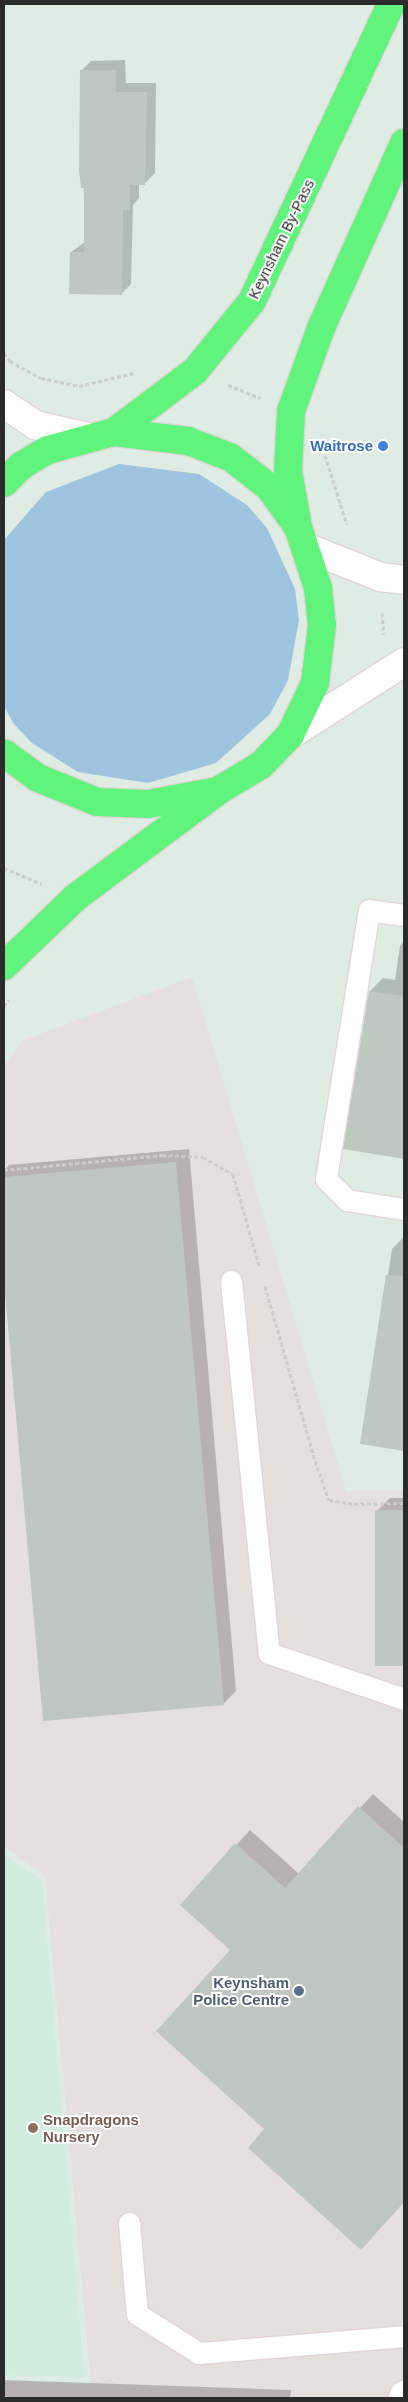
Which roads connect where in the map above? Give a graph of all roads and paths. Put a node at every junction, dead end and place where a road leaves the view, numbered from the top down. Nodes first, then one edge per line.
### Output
1 (391, 4) edge
2 (404, 143) edge
3 (4, 353) edge
4 (143, 371) dead end
5 (195, 371) junction
6 (4, 404) edge
7 (291, 411) junction
8 (103, 435) junction
9 (324, 451) dead end
10 (4, 482) edge
11 (347, 528) dead end
12 (303, 538) junction
13 (392, 579) edge
14 (395, 668) edge
15 (290, 735) junction
16 (4, 753) edge
17 (221, 789) junction
18 (404, 915) edge
19 (4, 966) edge
20 (15, 993) dead end
21 (4, 1006) edge
22 (404, 1209) edge
23 (231, 1281) dead end
24 (404, 1698) edge
25 (129, 2223) dead end
26 (404, 2336) edge

1 - 5 highway, Keynsham By-Pass
2 - 7 highway
3 - 4 path
5 - 7 path
5 - 8 highway, Keynsham By-Pass
6 - 8 street
7 - 12 highway
8 - 10 highway
8 - 12 highway
9 - 11 path
12 - 13 street
12 - 15 highway
13 - 14 path
14 - 15 street
15 - 17 highway
16 - 17 highway
17 - 19 highway
18 - 22 lane
20 - 21 path
23 - 24 lane
25 - 26 lane

